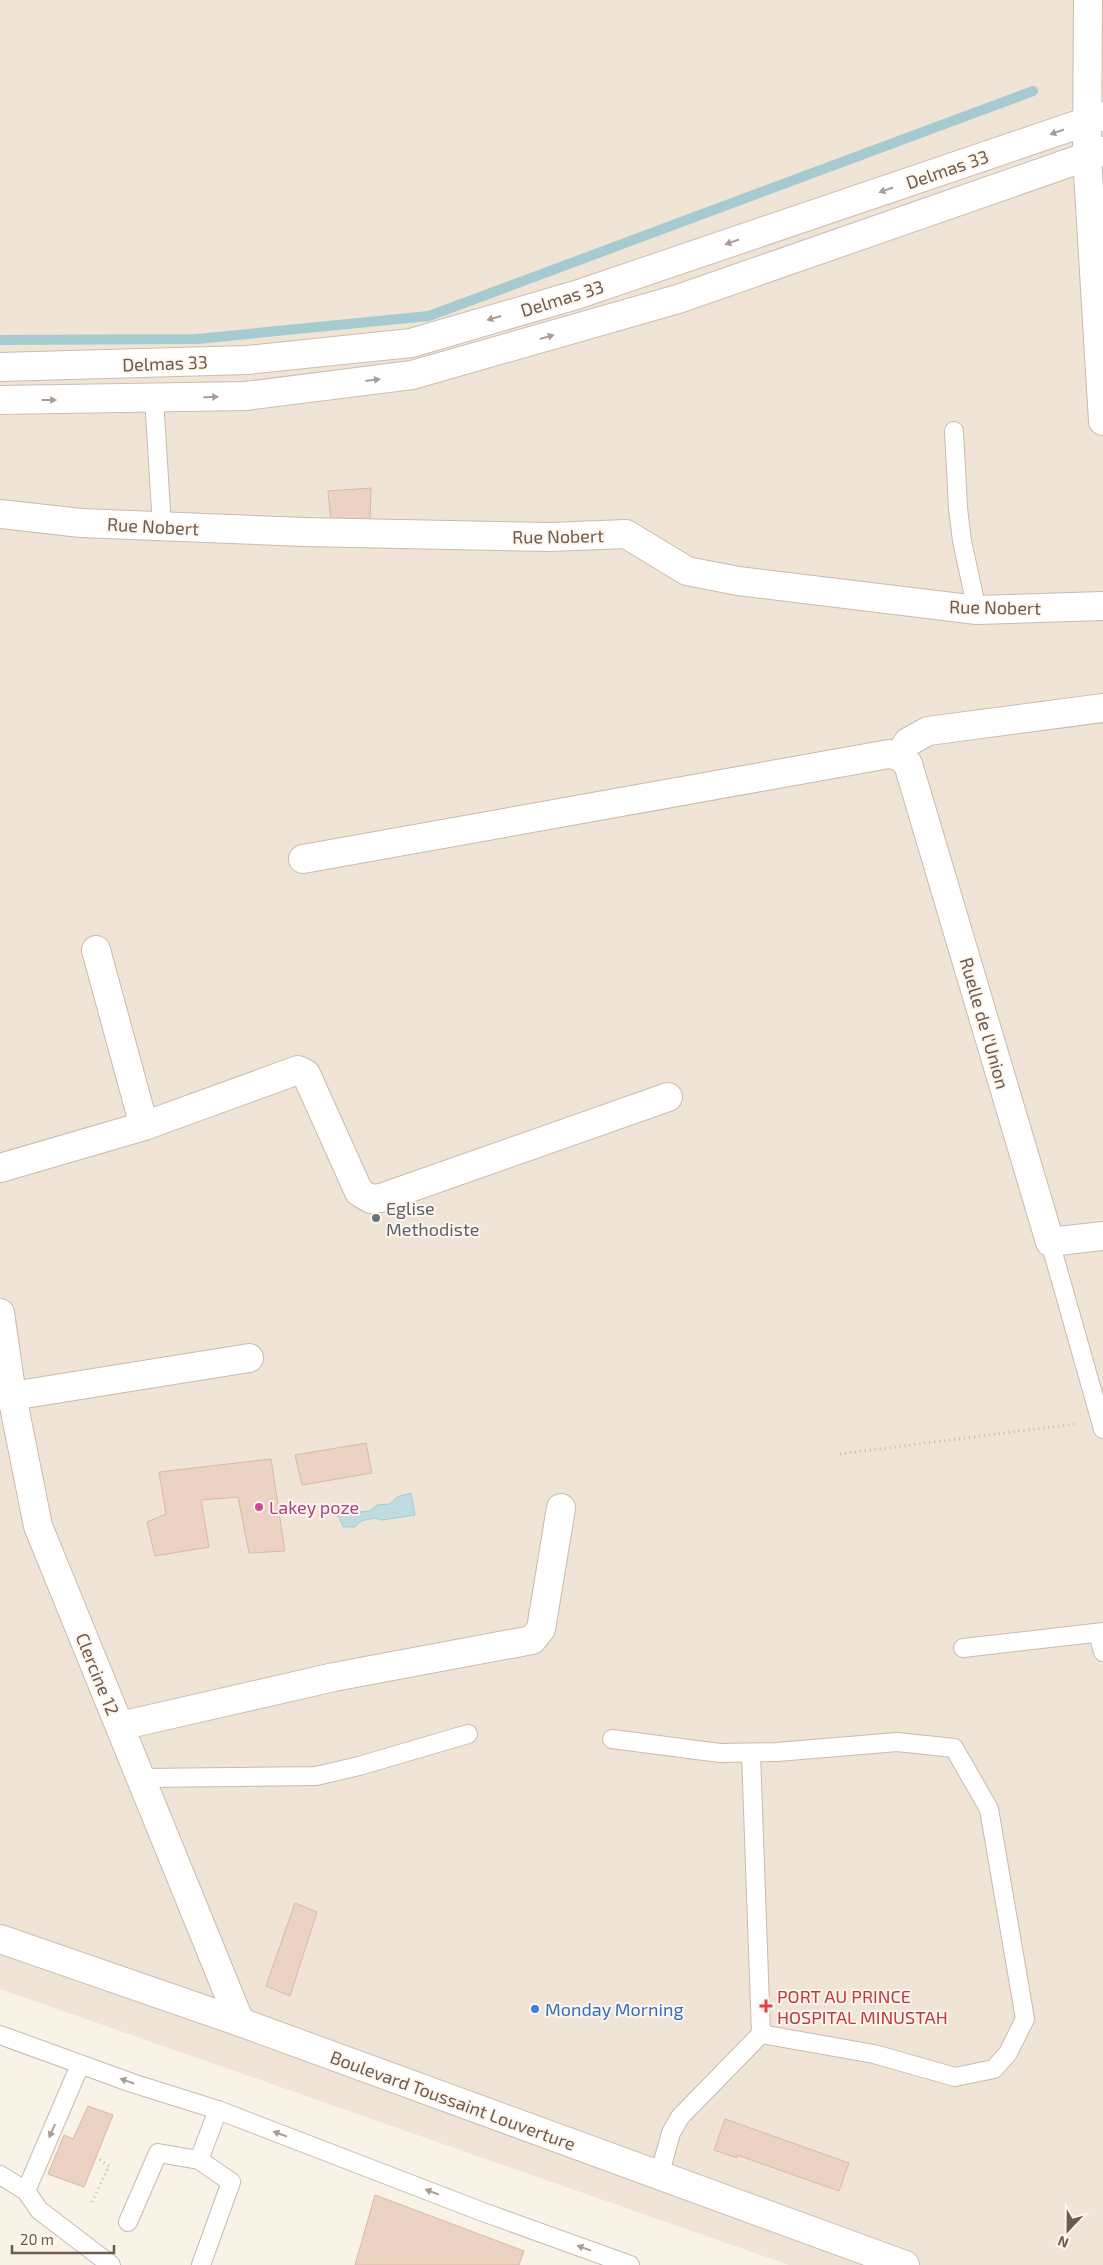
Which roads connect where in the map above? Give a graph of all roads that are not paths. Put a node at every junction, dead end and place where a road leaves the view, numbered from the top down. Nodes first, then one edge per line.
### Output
1 (1088, 0) edge
2 (1095, 119) edge
3 (1095, 153) edge
4 (0, 367) edge
5 (154, 398) junction
6 (0, 400) edge
7 (1103, 418) edge
8 (954, 431) dead end
9 (0, 514) edge
10 (162, 527) junction
11 (1103, 606) edge
12 (977, 610) junction
13 (1103, 708) edge
14 (899, 756) junction
15 (303, 859) dead end
16 (96, 950) dead end
17 (668, 1097) dead end
18 (144, 1126) junction
19 (0, 1168) edge
20 (1103, 1236) edge
21 (1050, 1242) junction
22 (0, 1313) edge
23 (249, 1358) dead end
24 (12, 1396) junction
25 (1102, 1425) edge
26 (562, 1508) dead end
27 (1100, 1632) edge
28 (963, 1648) dead end
29 (1103, 1652) edge
30 (120, 1726) junction
31 (468, 1734) dead end
32 (612, 1738) dead end
33 (751, 1753) junction
34 (141, 1778) junction
35 (0, 1939) edge
36 (240, 2022) junction
37 (761, 2034) junction
38 (0, 2035) edge
39 (80, 2064) junction
40 (218, 2110) junction
41 (199, 2160) junction
42 (0, 2175) edge
43 (659, 2176) junction
44 (26, 2191) junction
45 (128, 2222) dead end
46 (106, 2263) edge
47 (201, 2265) edge
48 (630, 2265) edge
49 (905, 2265) edge

1 - 2 street
2 - 3 street
2 -> 4 street, Delmas 33
5 -> 3 street, Delmas 33
3 - 7 street
6 -> 5 street, Delmas 33
5 - 10 lane
8 - 12 lane
9 - 10 street, Rue Nobert
10 - 12 street, Rue Nobert
11 - 12 street, Rue Nobert
13 - 14 street
14 - 15 street
14 - 21 street, Ruelle de l'Union
16 - 18 street
17 - 18 street
18 - 19 street
20 - 21 street
21 - 25 lane
22 - 24 street, Clercine 12
23 - 24 street
24 - 30 street, Clercine 12
26 - 30 street
27 - 28 lane
27 - 29 lane
30 - 34 street, Clercine 12
31 - 34 lane
32 - 33 lane
33 - 37 lane
33 - 37 lane
34 - 36 street, Clercine 12
35 - 36 street, Boulevard Toussaint Louverture
36 - 43 street, Boulevard Toussaint Louverture
37 - 43 lane
38 - 39 lane
40 -> 39 lane
39 -> 44 lane
40 - 41 lane
48 -> 40 lane
41 - 45 lane
41 - 47 lane
42 - 44 lane
43 - 49 street, Boulevard Toussaint Louverture
44 - 46 lane

